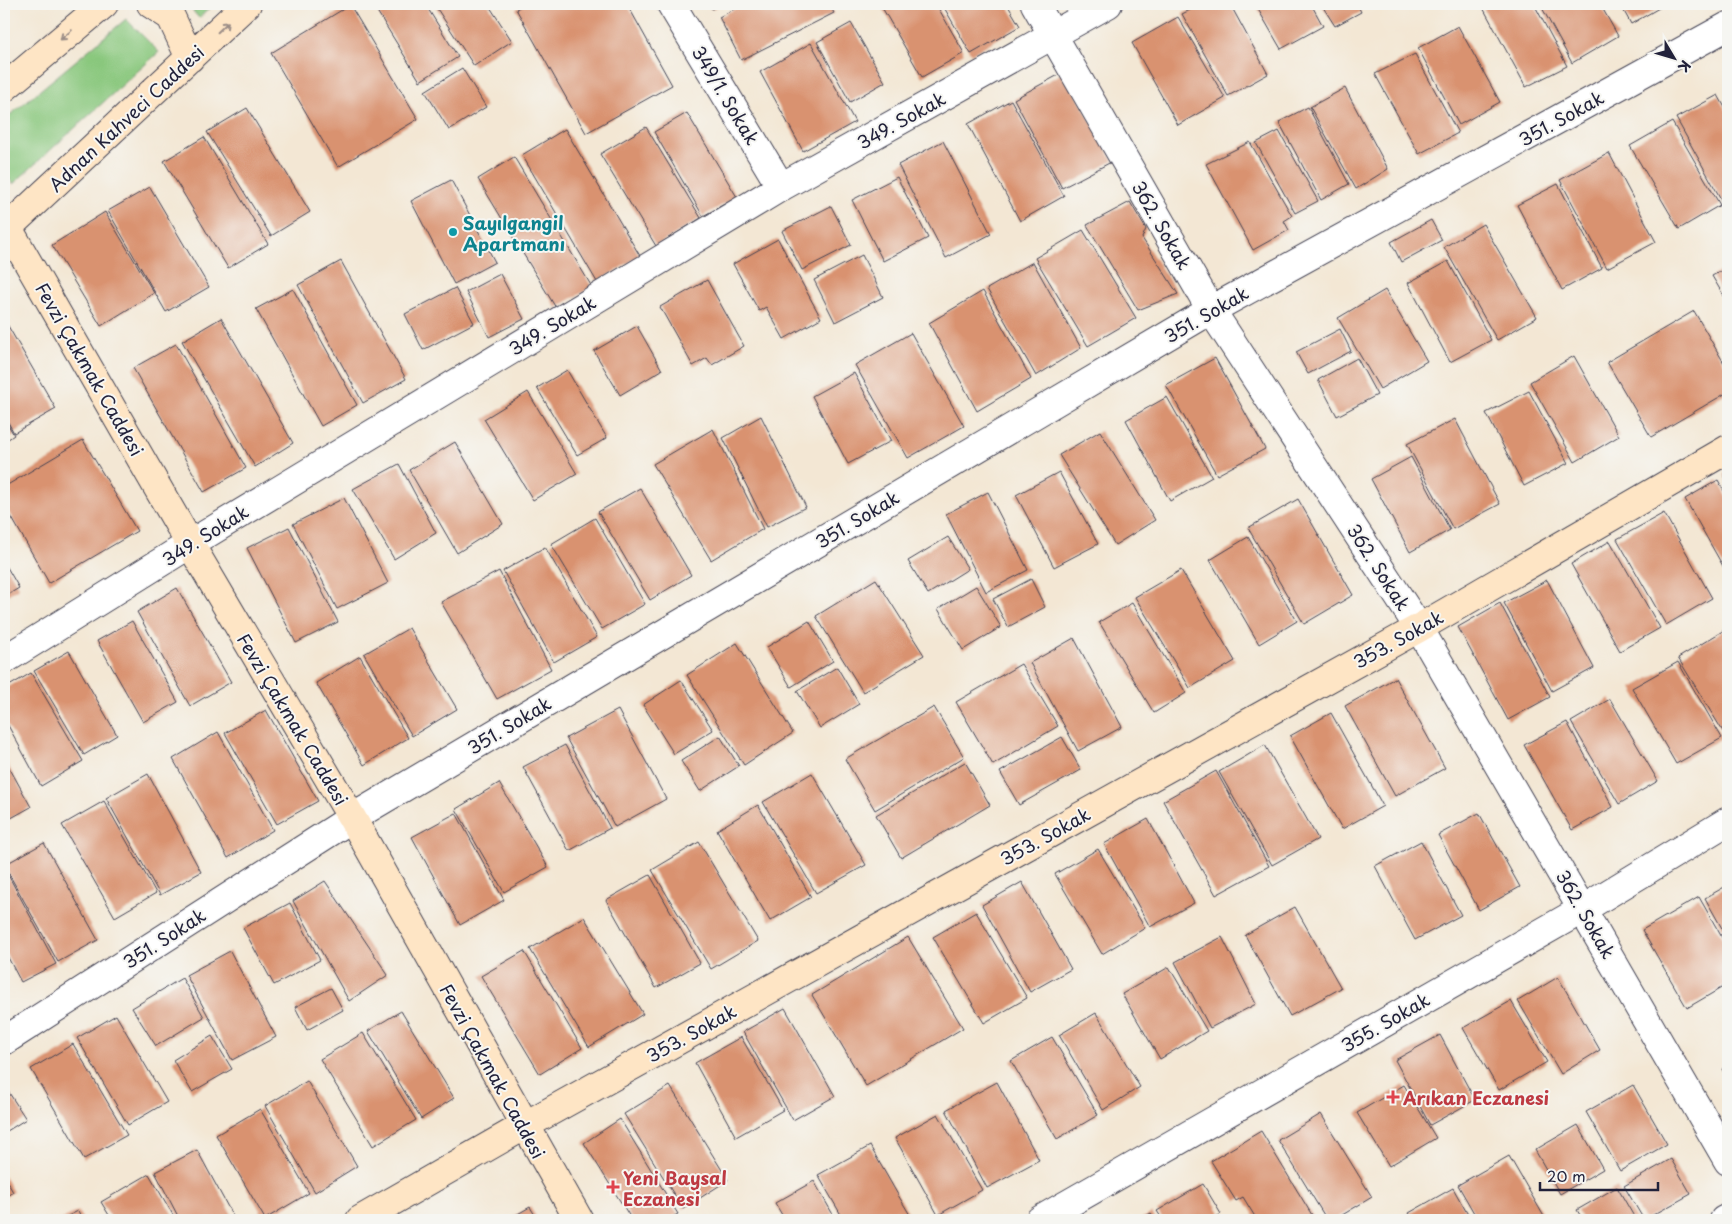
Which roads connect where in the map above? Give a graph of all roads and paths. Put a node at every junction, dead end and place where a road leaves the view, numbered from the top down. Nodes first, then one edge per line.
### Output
1 (104, 4) edge
2 (151, 4) edge
3 (247, 4) edge
4 (671, 4) edge
5 (1034, 4) edge
6 (1108, 4) edge
7 (1728, 26) edge
8 (1051, 36) junction
9 (190, 58) junction
10 (4, 88) edge
11 (781, 186) junction
12 (5, 226) edge
13 (1211, 310) junction
14 (1728, 449) edge
15 (190, 544) junction
16 (1419, 628) junction
17 (4, 660) edge
18 (352, 818) junction
19 (1728, 821) edge
20 (1583, 909) junction
21 (4, 1041) edge
22 (524, 1126) junction
23 (1728, 1161) edge
24 (1728, 1218) edge
25 (360, 1220) edge
26 (579, 1220) edge
27 (1040, 1220) edge
28 (1724, 1220) edge

1 -> 10 main road
2 - 9 main road
9 -> 3 main road, Adnan Kahveci Caddesi
4 - 11 street, 349/1. Sokak
5 - 8 street, 362. Sokak
6 - 8 street, 349. Sokak
7 - 13 street, 351. Sokak
8 - 11 street, 349. Sokak
8 - 13 street, 362. Sokak
9 - 12 main road, Adnan Kahveci Caddesi
11 - 15 street, 349. Sokak
12 - 15 main road, Fevzi Çakmak Caddesi
13 - 16 street, 362. Sokak
13 - 18 street, 351. Sokak
14 - 16 main road, 353. Sokak
15 - 17 street, 349. Sokak
15 - 18 main road, Fevzi Çakmak Caddesi
16 - 20 street, 362. Sokak
16 - 22 main road, 353. Sokak
18 - 21 street, 351. Sokak
18 - 22 main road, Fevzi Çakmak Caddesi
19 - 20 street, 355. Sokak
20 - 23 street, 362. Sokak
20 - 27 street, 355. Sokak
22 - 25 main road, 353. Sokak
22 - 26 main road, Fevzi Çakmak Caddesi
24 - 28 street

